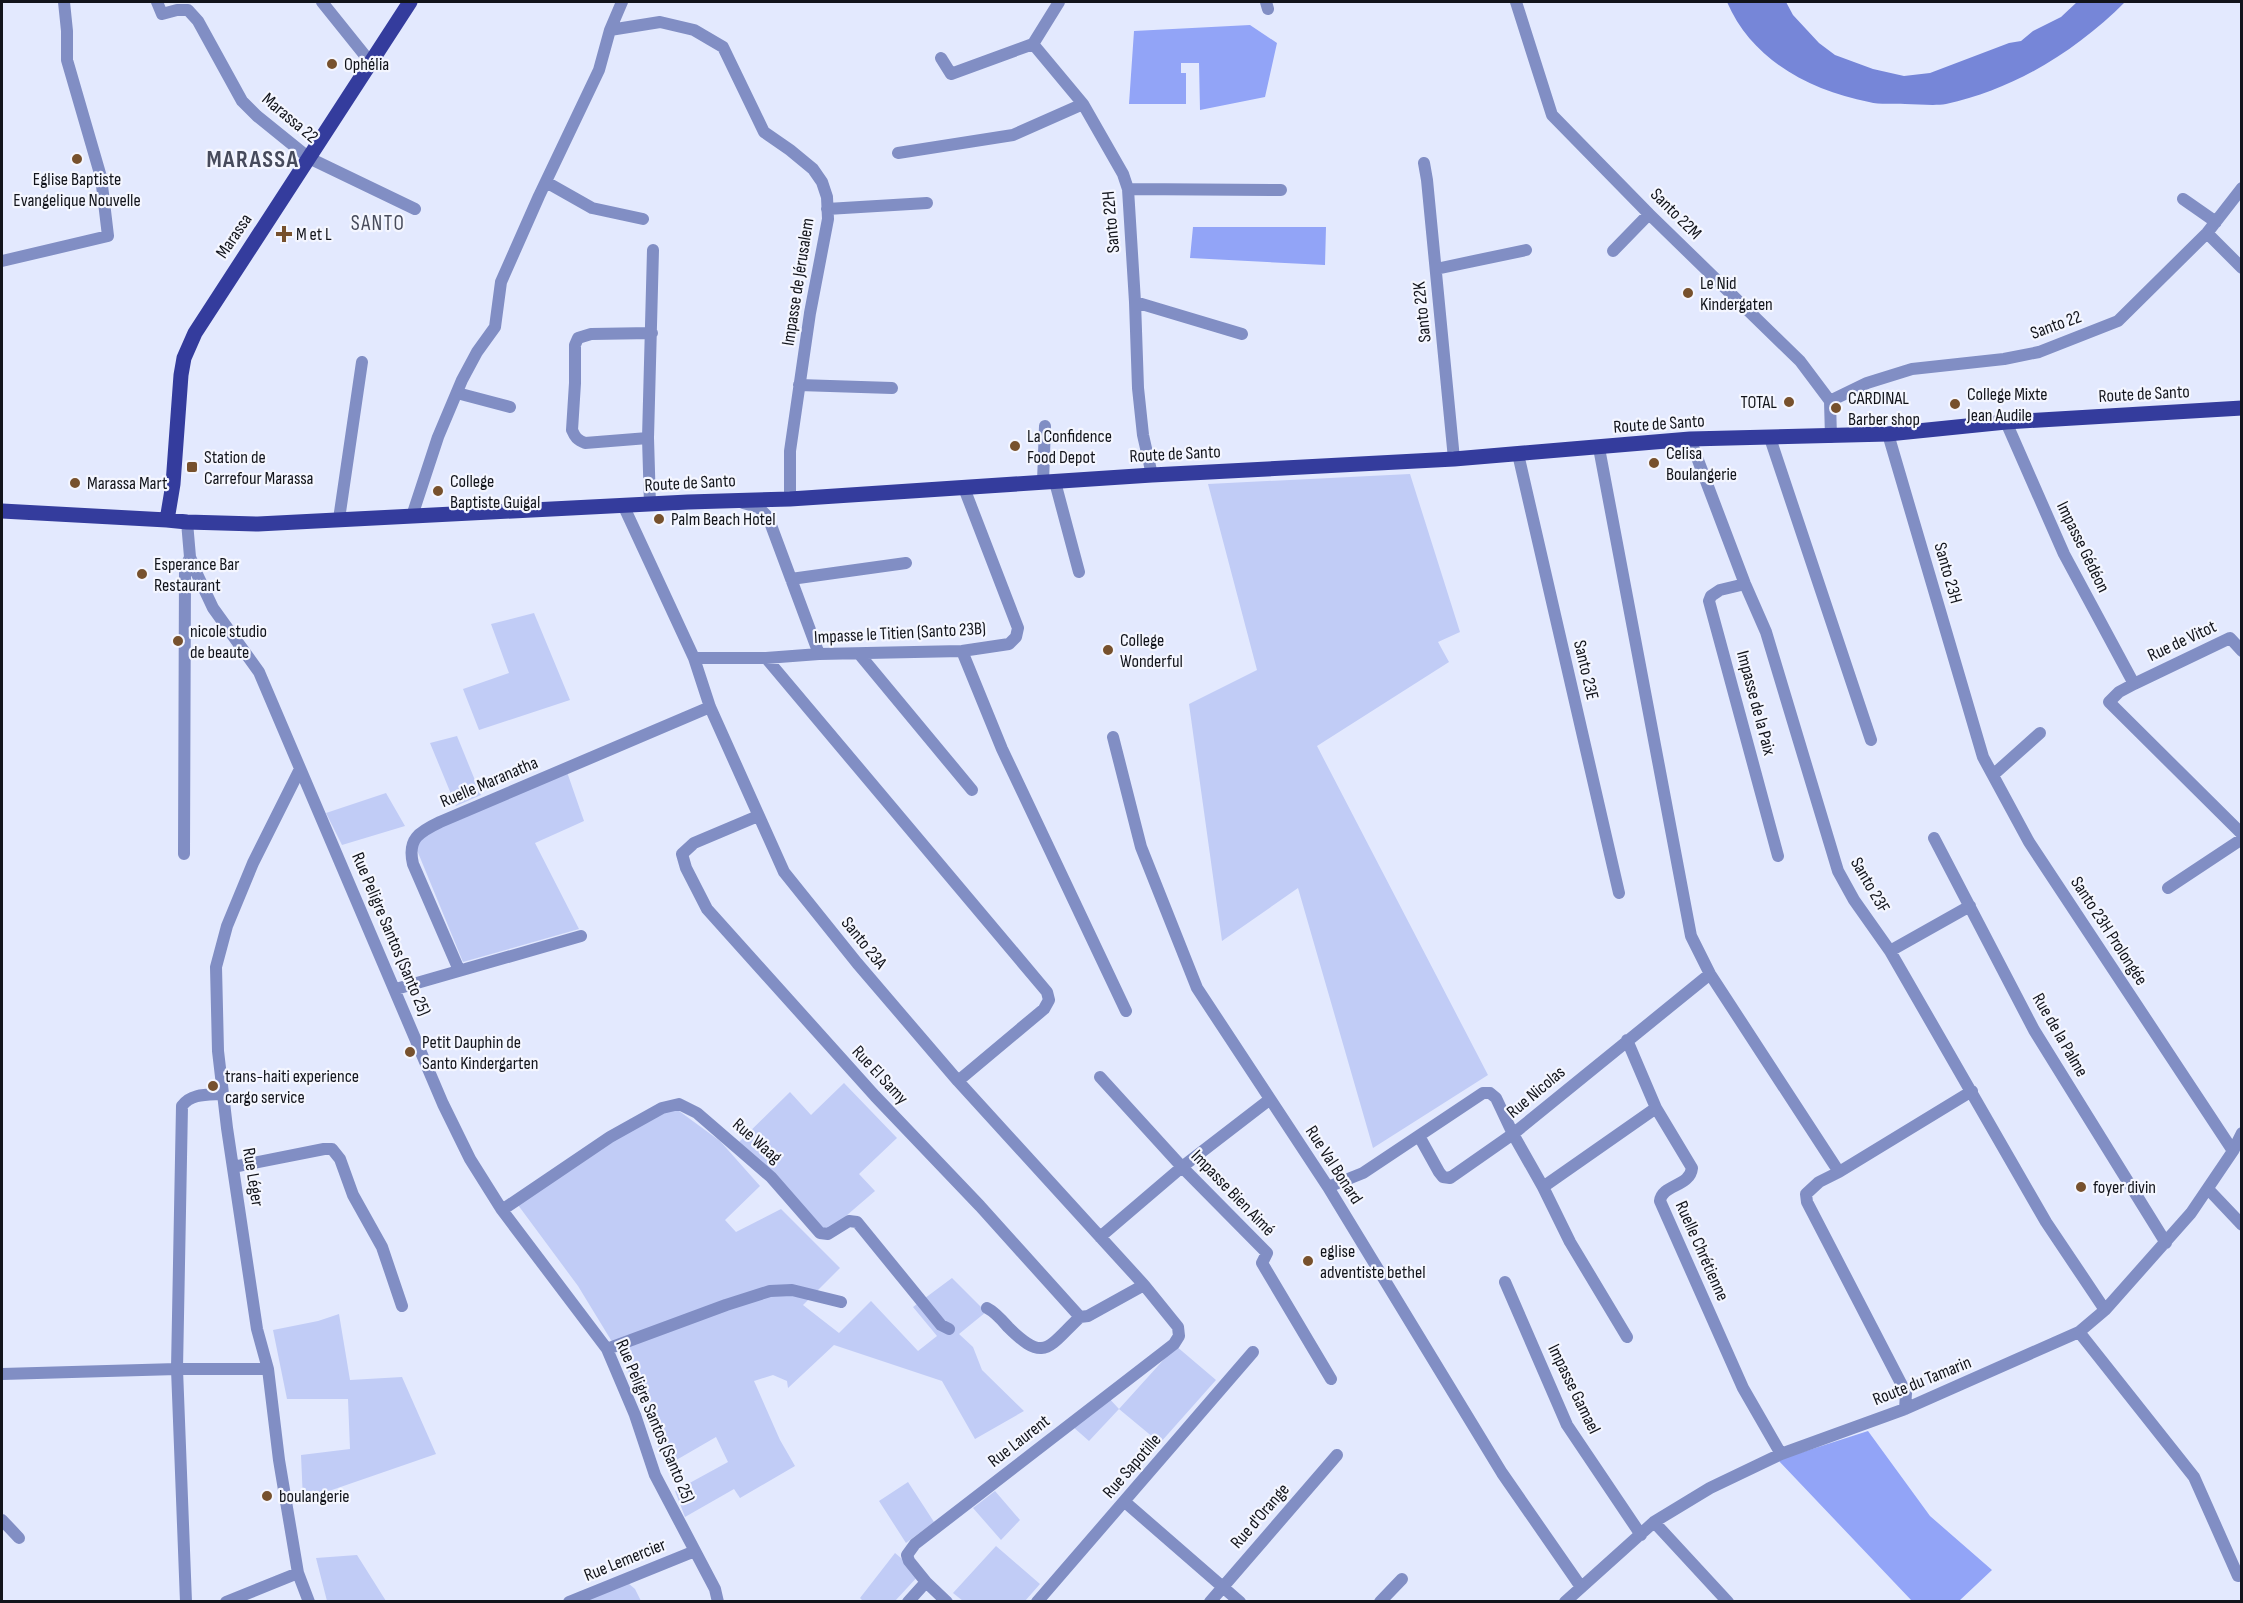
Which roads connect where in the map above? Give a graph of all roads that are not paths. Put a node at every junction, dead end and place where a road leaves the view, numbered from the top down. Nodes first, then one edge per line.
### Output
1 (64, 2) edge
2 (157, 2) edge
3 (322, 2) edge
4 (410, 2) edge
5 (622, 2) edge
6 (1059, 2) edge
7 (1516, 2) edge
8 (610, 30) junction
9 (1033, 44) junction
10 (941, 58) dead end
11 (371, 63) junction
12 (1083, 104) junction
13 (898, 153) dead end
14 (309, 158) junction
15 (1424, 163) dead end
16 (546, 182) junction
17 (2241, 188) edge
18 (1128, 189) junction
19 (1281, 190) dead end
20 (2182, 200) dead end
21 (927, 203) dead end
22 (415, 209) dead end
23 (827, 209) junction
24 (1649, 214) junction
25 (643, 219) dead end
26 (2216, 222) junction
27 (2207, 233) junction
28 (653, 250) dead end
29 (1526, 250) dead end
30 (1613, 250) dead end
31 (2, 261) edge
32 (2241, 268) edge
33 (1436, 269) junction
34 (1135, 302) junction
35 (652, 333) junction
36 (1242, 334) dead end
37 (362, 362) dead end
38 (800, 386) junction
39 (892, 388) dead end
40 (457, 393) junction
41 (1830, 400) junction
42 (510, 407) dead end
43 (2241, 408) edge
44 (2006, 422) junction
45 (1045, 426) dead end
46 (1888, 434) junction
47 (1831, 436) junction
48 (648, 438) junction
49 (1770, 438) junction
50 (1690, 439) junction
51 (1599, 448) junction
52 (1518, 454) junction
53 (1454, 459) junction
54 (1152, 475) junction
55 (1049, 482) junction
56 (964, 488) junction
57 (790, 499) junction
58 (731, 500) junction
59 (650, 505) junction
60 (624, 507) junction
61 (2, 511) edge
62 (412, 516) junction
63 (339, 519) junction
64 (167, 520) junction
65 (187, 522) junction
66 (190, 557) junction
67 (906, 563) dead end
68 (1079, 572) dead end
69 (791, 579) junction
70 (1745, 584) junction
71 (962, 651) junction
72 (2241, 651) edge
73 (819, 654) junction
74 (860, 655) junction
75 (694, 658) junction
76 (766, 658) junction
77 (2134, 684) junction
78 (710, 707) junction
79 (1972, 723) joint
80 (2040, 733) dead end
81 (1113, 737) dead end
82 (1872, 740) dead end
83 (300, 769) junction
84 (1993, 775) junction
85 (972, 790) dead end
86 (758, 816) junction
87 (2241, 834) edge
88 (1934, 838) dead end
89 (2241, 839) edge
90 (184, 854) dead end
91 (1778, 856) dead end
92 (2168, 888) dead end
93 (1619, 893) dead end
94 (1970, 906) junction
95 (581, 936) dead end
96 (1890, 951) junction
97 (459, 970) junction
98 (1710, 974) junction
99 (396, 989) junction
100 (1126, 1011) dead end
101 (1627, 1040) junction
102 (1100, 1077) dead end
103 (958, 1081) junction
104 (1972, 1091) junction
105 (223, 1094) junction
106 (1269, 1100) junction
107 (1656, 1108) junction
108 (2241, 1133) edge
109 (1513, 1134) junction
110 (1419, 1136) junction
111 (2232, 1151) junction
112 (233, 1167) junction
113 (1182, 1167) junction
114 (1839, 1172) junction
115 (1328, 1187) junction
116 (1544, 1187) junction
117 (2208, 1189) junction
118 (502, 1210) junction
119 (2241, 1225) edge
120 (1100, 1238) junction
121 (2166, 1243) junction
122 (1505, 1282) dead end
123 (1144, 1285) junction
124 (841, 1302) dead end
125 (402, 1306) dead end
126 (987, 1308) dead end
127 (2105, 1310) junction
128 (1080, 1317) junction
129 (949, 1329) dead end
130 (2079, 1332) junction
131 (1179, 1336) joint
132 (1627, 1337) dead end
133 (607, 1349) junction
134 (1253, 1352) dead end
135 (177, 1369) junction
136 (268, 1370) junction
137 (2, 1374) edge
138 (1331, 1379) dead end
139 (1905, 1409) junction
140 (1781, 1454) junction
141 (1337, 1455) dead end
142 (1125, 1502) junction
143 (2, 1520) edge
144 (1654, 1522) junction
145 (1641, 1535) junction
146 (19, 1538) dead end
147 (695, 1551) junction
148 (298, 1573) junction
149 (2238, 1576) dead end
150 (1402, 1579) dead end
151 (926, 1582) junction
152 (1222, 1587) junction
153 (1581, 1587) junction
154 (1727, 1601) edge
155 (186, 1602) edge
156 (226, 1602) edge
157 (309, 1602) edge
158 (569, 1602) edge
159 (718, 1602) edge
160 (908, 1602) edge
161 (947, 1602) edge
162 (1037, 1602) edge
163 (1210, 1602) edge
164 (1240, 1602) edge
165 (1380, 1602) edge
166 (1565, 1602) edge

1 - 31 street
2 - 14 street, Marassa 22
3 - 11 street
4 - 11 main road, Marassa
5 - 8 street
6 - 9 street
7 - 24 street, Santo 22M
8 - 16 street
8 - 23 street, Impasse de Jérusalem
9 - 10 street
9 - 12 street, Santo 22H
11 - 14 main road, Marassa
12 - 13 street
12 - 18 street, Santo 22H
14 - 22 street, Marassa 22
14 - 64 main road, Marassa
15 - 33 street, Santo 22K
16 - 25 street
16 - 40 street
17 - 26 street, Santo 22
18 - 19 street
18 - 34 street, Santo 22H
20 - 26 street
21 - 23 street
23 - 38 street, Impasse de Jérusalem
24 - 30 street
24 - 41 street, Santo 22M
26 - 27 street, Santo 22
27 - 32 street
27 - 41 street, Santo 22
28 - 35 street
29 - 33 street
33 - 53 street, Santo 22K
34 - 36 street
34 - 54 street, Santo 22H
35 - 48 street
35 - 48 street
37 - 63 street
38 - 39 street
38 - 57 street, Impasse de Jérusalem
40 - 42 street
40 - 62 street
41 - 47 street
43 - 44 main road, Route de Santo
44 - 46 main road, Route de Santo
44 - 77 street, Impasse Gédéon
45 - 55 street
46 - 47 main road, Route de Santo
46 - 79 street, Santo 23H
47 - 49 main road, Route de Santo
48 - 59 street
49 - 50 main road, Route de Santo
49 - 82 street
50 - 51 main road, Route de Santo
50 - 70 street, Santo 23F
51 - 52 main road, Route de Santo
51 - 98 street
52 - 53 main road, Route de Santo
52 - 93 street, Santo 23E
53 - 54 main road, Route de Santo
54 - 55 main road, Route de Santo
55 - 56 main road, Route de Santo
55 - 68 street
56 - 57 main road, Route de Santo
56 - 71 street, Impasse le Titien (Santo 23B)
57 - 58 main road, Route de Santo
58 - 59 main road, Route de Santo
58 - 69 street
59 - 60 main road, Route de Santo
60 - 62 main road, Route de Santo
60 - 75 street, Santo 23A
61 - 64 main road, Route de Santo
62 - 63 main road, Route de Santo
63 - 65 main road, Route de Santo
64 - 65 main road, Route de Santo
65 - 66 street, Rue Peligre Santos (Santo 25)
66 - 83 street, Rue Peligre Santos (Santo 25)
66 - 90 street
67 - 69 street
69 - 73 street
70 - 91 street, Impasse de la Paix
70 - 96 street, Santo 23F
71 - 74 street, Impasse le Titien (Santo 23B)
71 - 100 street
72 - 77 street, Rue de Vitot
73 - 74 street, Impasse le Titien (Santo 23B)
73 - 76 street, Impasse le Titien (Santo 23B)
74 - 85 street
75 - 76 street, Impasse le Titien (Santo 23B)
75 - 78 street, Santo 23A
76 - 103 street
77 - 87 street
78 - 86 street, Santo 23A
78 - 97 street, Ruelle Maranatha
79 - 84 street, Santo 23H Prolongée
80 - 84 street
81 - 106 street, Rue Val Bonard
83 - 99 street, Rue Peligre Santos (Santo 25)
83 - 105 street, Rue Léger
84 - 111 street, Santo 23H Prolongée
86 - 103 street, Santo 23A
86 - 128 street, Rue El Samy
88 - 94 street, Rue de la Palme
89 - 92 street
94 - 96 street
94 - 121 street, Rue de la Palme
95 - 97 street
96 - 104 street, Santo 23F
97 - 99 street
98 - 101 street, Rue Nicolas
98 - 114 street
99 - 118 street, Rue Peligre Santos (Santo 25)
101 - 107 street, Ruelle Chrétienne
101 - 109 street, Rue Nicolas
102 - 113 street, Impasse Bien Aimé
103 - 120 street, Santo 23A
104 - 114 street
104 - 127 street, Santo 23F
105 - 112 street, Rue Léger
105 - 135 street
106 - 113 street
106 - 115 street, Rue Val Bonard
107 - 116 street
107 - 140 street, Ruelle Chrétienne
108 - 111 street, Route du Tamarin
109 - 110 street
109 - 110 street, Rue Nicolas
109 - 116 street
110 - 115 street, Rue Nicolas
111 - 117 street, Route du Tamarin
112 - 125 street
112 - 136 street, Rue Léger
113 - 120 street
113 - 138 street, Impasse Bien Aimé
114 - 139 street
115 - 153 street, Rue Val Bonard
116 - 132 street
117 - 119 street
117 - 121 street, Route du Tamarin
118 - 129 street, Rue Waag
118 - 133 street, Rue Peligre Santos (Santo 25)
120 - 123 street, Santo 23A
121 - 127 street, Route du Tamarin
122 - 145 street, Impasse Gamael
123 - 128 street
123 - 131 street, Santo 23A
124 - 133 street
126 - 128 street
127 - 130 street, Route du Tamarin
130 - 139 street, Route du Tamarin
130 - 149 street
131 - 151 street, Rue Laurent
133 - 147 street, Rue Peligre Santos (Santo 25)
134 - 142 street, Rue Sapotille
135 - 136 street
135 - 137 street
135 - 155 street
136 - 148 street, Rue Léger
139 - 140 street, Route du Tamarin
140 - 144 street, Route du Tamarin
141 - 152 street, Rue d'Orange
142 - 152 street
142 - 162 street, Rue Sapotille
143 - 146 street
144 - 145 street, Route du Tamarin
144 - 154 street
145 - 153 street, Route du Tamarin
147 - 158 street, Rue Lemercier
147 - 159 street, Rue Peligre Santos (Santo 25)
148 - 156 street
148 - 157 street, Rue Léger
150 - 165 street
151 - 160 street
151 - 161 street
152 - 163 street, Rue d'Orange
152 - 164 street
153 - 166 street, Route du Tamarin

